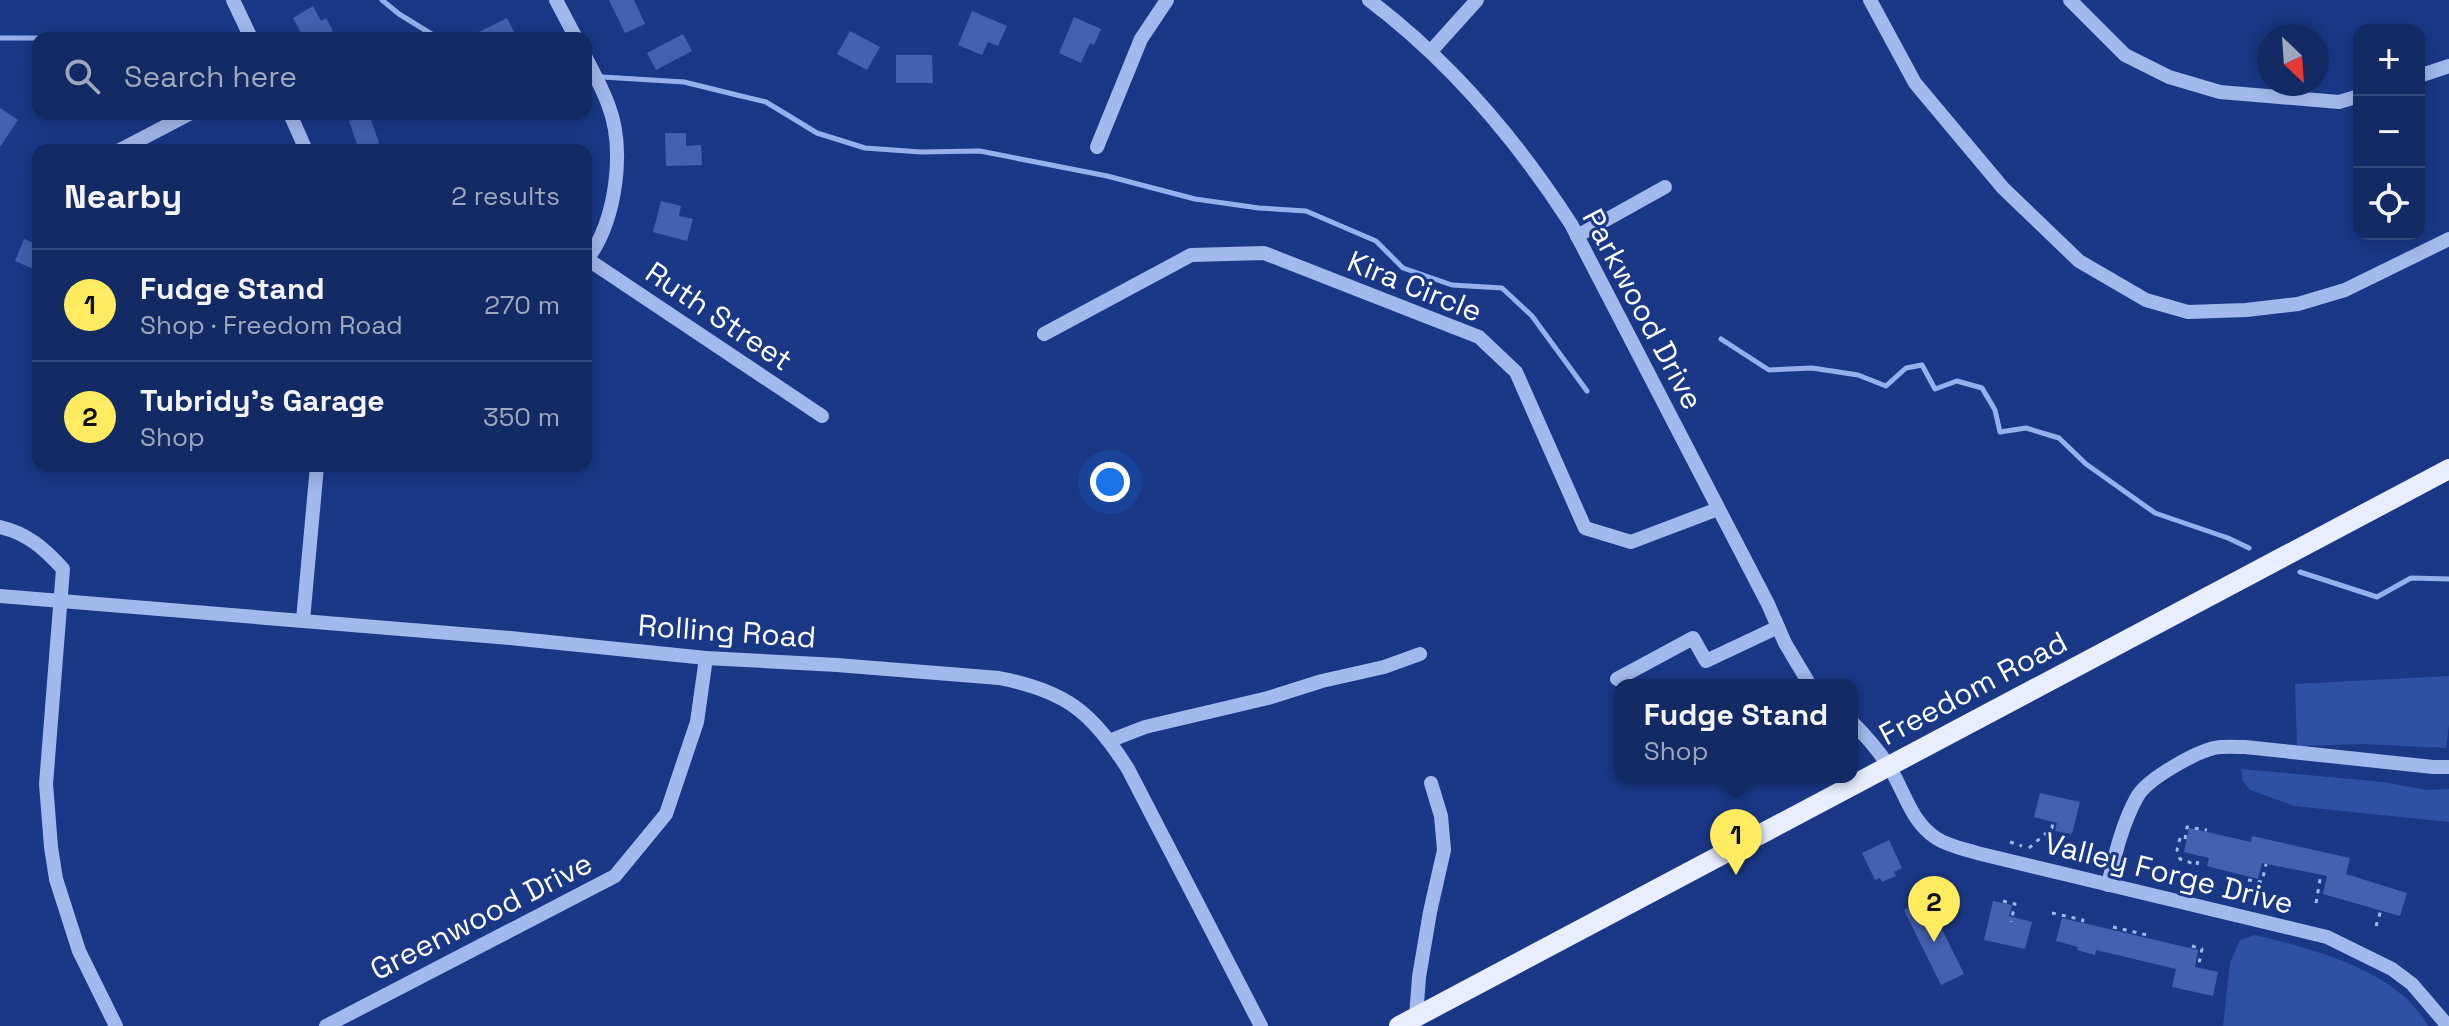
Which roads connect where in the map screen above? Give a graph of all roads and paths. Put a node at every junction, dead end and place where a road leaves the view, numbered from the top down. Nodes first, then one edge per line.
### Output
1 (233, 0) edge
2 (556, 0) edge
3 (1167, 0) edge
4 (1369, 0) edge
5 (1477, 0) edge
6 (1870, 0) edge
7 (2070, 0) edge
8 (248, 32) edge
9 (573, 32) edge
10 (1431, 51) junction
11 (2449, 66) edge
12 (592, 71) edge
13 (2425, 74) edge
14 (2353, 98) edge
15 (178, 120) edge
16 (293, 120) edge
17 (132, 144) edge
18 (303, 144) edge
19 (1097, 147) dead end
20 (1665, 187) dead end
21 (1577, 236) junction
22 (2449, 239) edge
23 (592, 251) edge
24 (592, 263) edge
25 (1044, 334) dead end
26 (822, 416) dead end
27 (2449, 469) edge
28 (316, 472) edge
29 (1718, 509) junction
30 (0, 527) edge
31 (0, 596) edge
32 (60, 602) junction
33 (303, 620) junction
34 (1778, 627) junction
35 (1420, 654) dead end
36 (706, 658) junction
37 (1617, 679) dead end
38 (1807, 679) edge
39 (1858, 728) edge
40 (1109, 741) junction
41 (1890, 767) junction
42 (2449, 767) edge
43 (1431, 783) dead end
44 (2053, 822) dead end
45 (2207, 830) dead end
46 (2010, 842) dead end
47 (2199, 855) dead end
48 (2266, 864) dead end
49 (2321, 874) dead end
50 (2248, 880) dead end
51 (2108, 885) junction
52 (2003, 901) dead end
53 (2316, 903) dead end
54 (2381, 910) dead end
55 (2052, 913) dead end
56 (2011, 922) dead end
57 (2082, 923) dead end
58 (2376, 926) dead end
59 (2113, 927) dead end
60 (2146, 938) dead end
61 (2192, 946) dead end
62 (2198, 968) dead end
63 (1408, 1021) edge
64 (116, 1026) edge
65 (326, 1026) edge
66 (1261, 1026) edge
67 (2448, 1026) edge

1 - 8 street
2 - 9 street
3 - 19 street
4 - 10 street, Parkwood Drive
5 - 10 street
6 - 22 street
7 - 14 street
10 - 21 street, Parkwood Drive
11 - 13 street
12 - 23 street
15 - 17 street
16 - 18 street
20 - 21 street
21 - 29 street, Parkwood Drive
24 - 26 street, Ruth Street
25 - 29 street, Kira Circle
27 - 41 main road, Freedom Road
28 - 33 street
29 - 34 street, Parkwood Drive
30 - 32 street
31 - 32 street, Rolling Road
32 - 33 street, Rolling Road
32 - 64 street
33 - 36 street, Rolling Road
34 - 37 street
34 - 38 street, Parkwood Drive
35 - 40 street
36 - 40 street, Rolling Road
36 - 65 street, Greenwood Drive
39 - 41 street
40 - 66 street, Rolling Road
41 - 51 street, Valley Forge Drive
41 - 63 main road, Freedom Road
42 - 51 street
43 - 63 street
44 - 46 path
45 - 47 path
48 - 50 path
49 - 53 path
51 - 67 street, Valley Forge Drive
52 - 56 path
54 - 58 path
55 - 57 path
59 - 60 path
61 - 62 path

